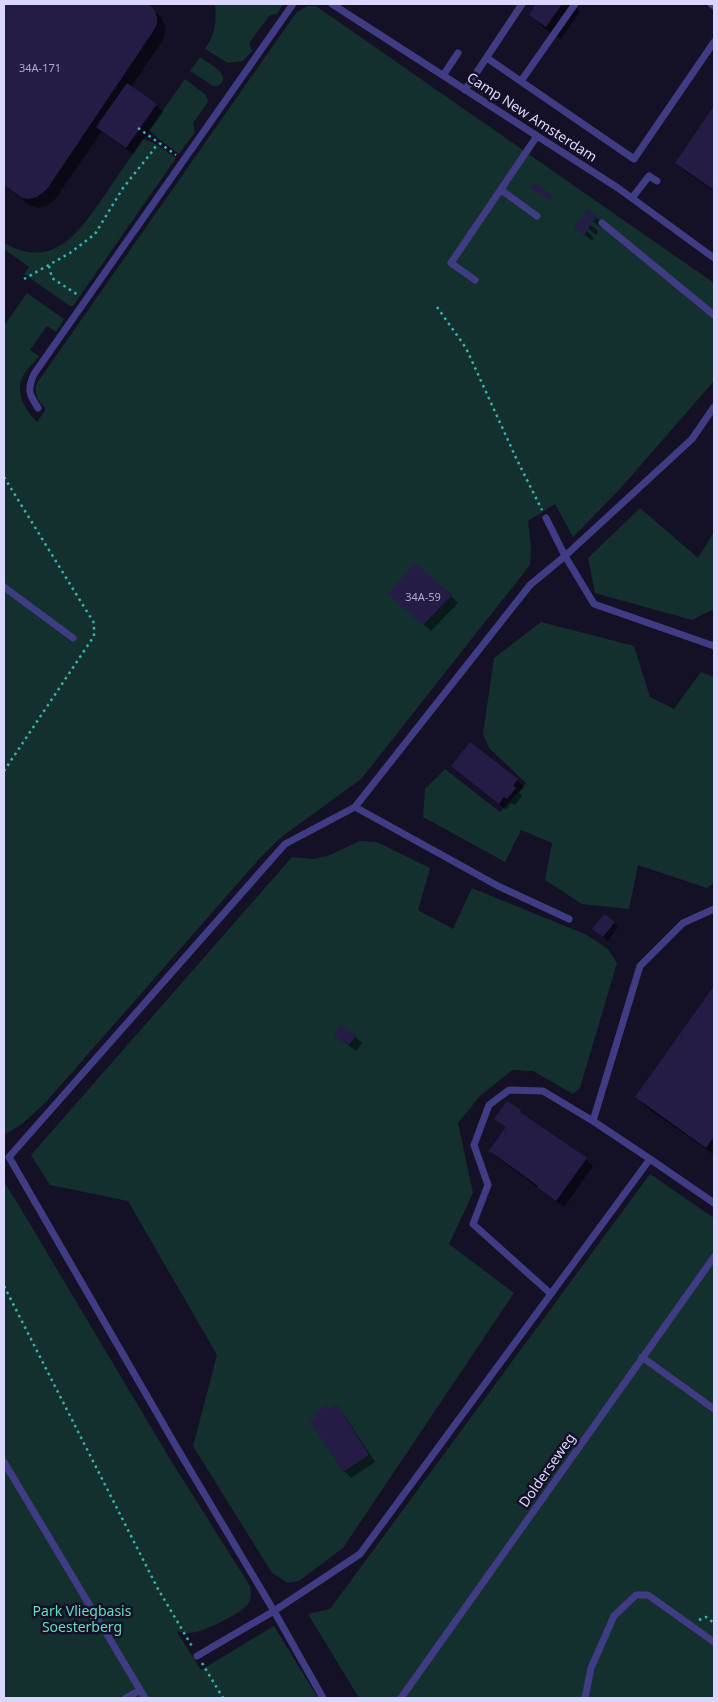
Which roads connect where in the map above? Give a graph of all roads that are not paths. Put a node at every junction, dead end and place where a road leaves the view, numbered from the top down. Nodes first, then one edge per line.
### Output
1 (293, 4) edge
2 (332, 4) edge
3 (522, 4) edge
4 (575, 4) edge
5 (714, 42) edge
6 (458, 53) dead end
7 (486, 58) junction
8 (444, 74) junction
9 (521, 82) junction
10 (466, 90) junction
11 (536, 136) junction
12 (657, 181) dead end
13 (501, 190) junction
14 (632, 198) junction
15 (536, 216) dead end
16 (602, 223) dead end
17 (714, 258) edge
18 (476, 280) dead end
19 (714, 315) edge
20 (714, 407) edge
21 (38, 408) dead end
22 (546, 518) road end
23 (565, 556) junction
24 (4, 588) edge
25 (73, 638) dead end
26 (714, 646) edge
27 (355, 807) junction
28 (714, 909) edge
29 (569, 919) dead end
30 (593, 1121) junction
31 (6, 1158) edge
32 (650, 1159) junction
33 (714, 1203) edge
34 (714, 1257) edge
35 (551, 1294) junction
36 (642, 1358) junction
37 (714, 1409) edge
38 (4, 1462) edge
39 (274, 1611) junction
40 (714, 1642) edge
41 (197, 1656) road end
42 (140, 1690) junction
43 (126, 1698) edge
44 (146, 1698) edge
45 (323, 1698) edge
46 (400, 1698) edge
47 (586, 1698) edge

1 - 21 lane
2 - 8 lane, Camp New Amsterdam
3 - 7 lane
4 - 9 lane
5 - 9 lane
6 - 8 lane
7 - 9 lane
7 - 10 lane
8 - 10 lane, Camp New Amsterdam
10 - 11 lane, Camp New Amsterdam
11 - 13 lane
11 - 14 lane, Camp New Amsterdam
12 - 14 lane
13 - 15 lane
13 - 18 lane
14 - 17 lane, Camp New Amsterdam
16 - 19 lane
20 - 23 lane
22 - 23 lane
23 - 26 lane
23 - 27 lane
24 - 25 lane
27 - 29 lane
27 - 31 lane
28 - 30 lane
30 - 32 lane
30 - 35 lane
31 - 39 lane
32 - 33 lane
32 - 35 lane
34 - 36 lane, Dolderseweg
35 - 39 lane
36 - 37 lane
36 - 46 lane, Dolderseweg
38 - 42 lane
39 - 41 lane
39 - 45 lane
40 - 47 lane
42 - 43 lane
42 - 44 lane

